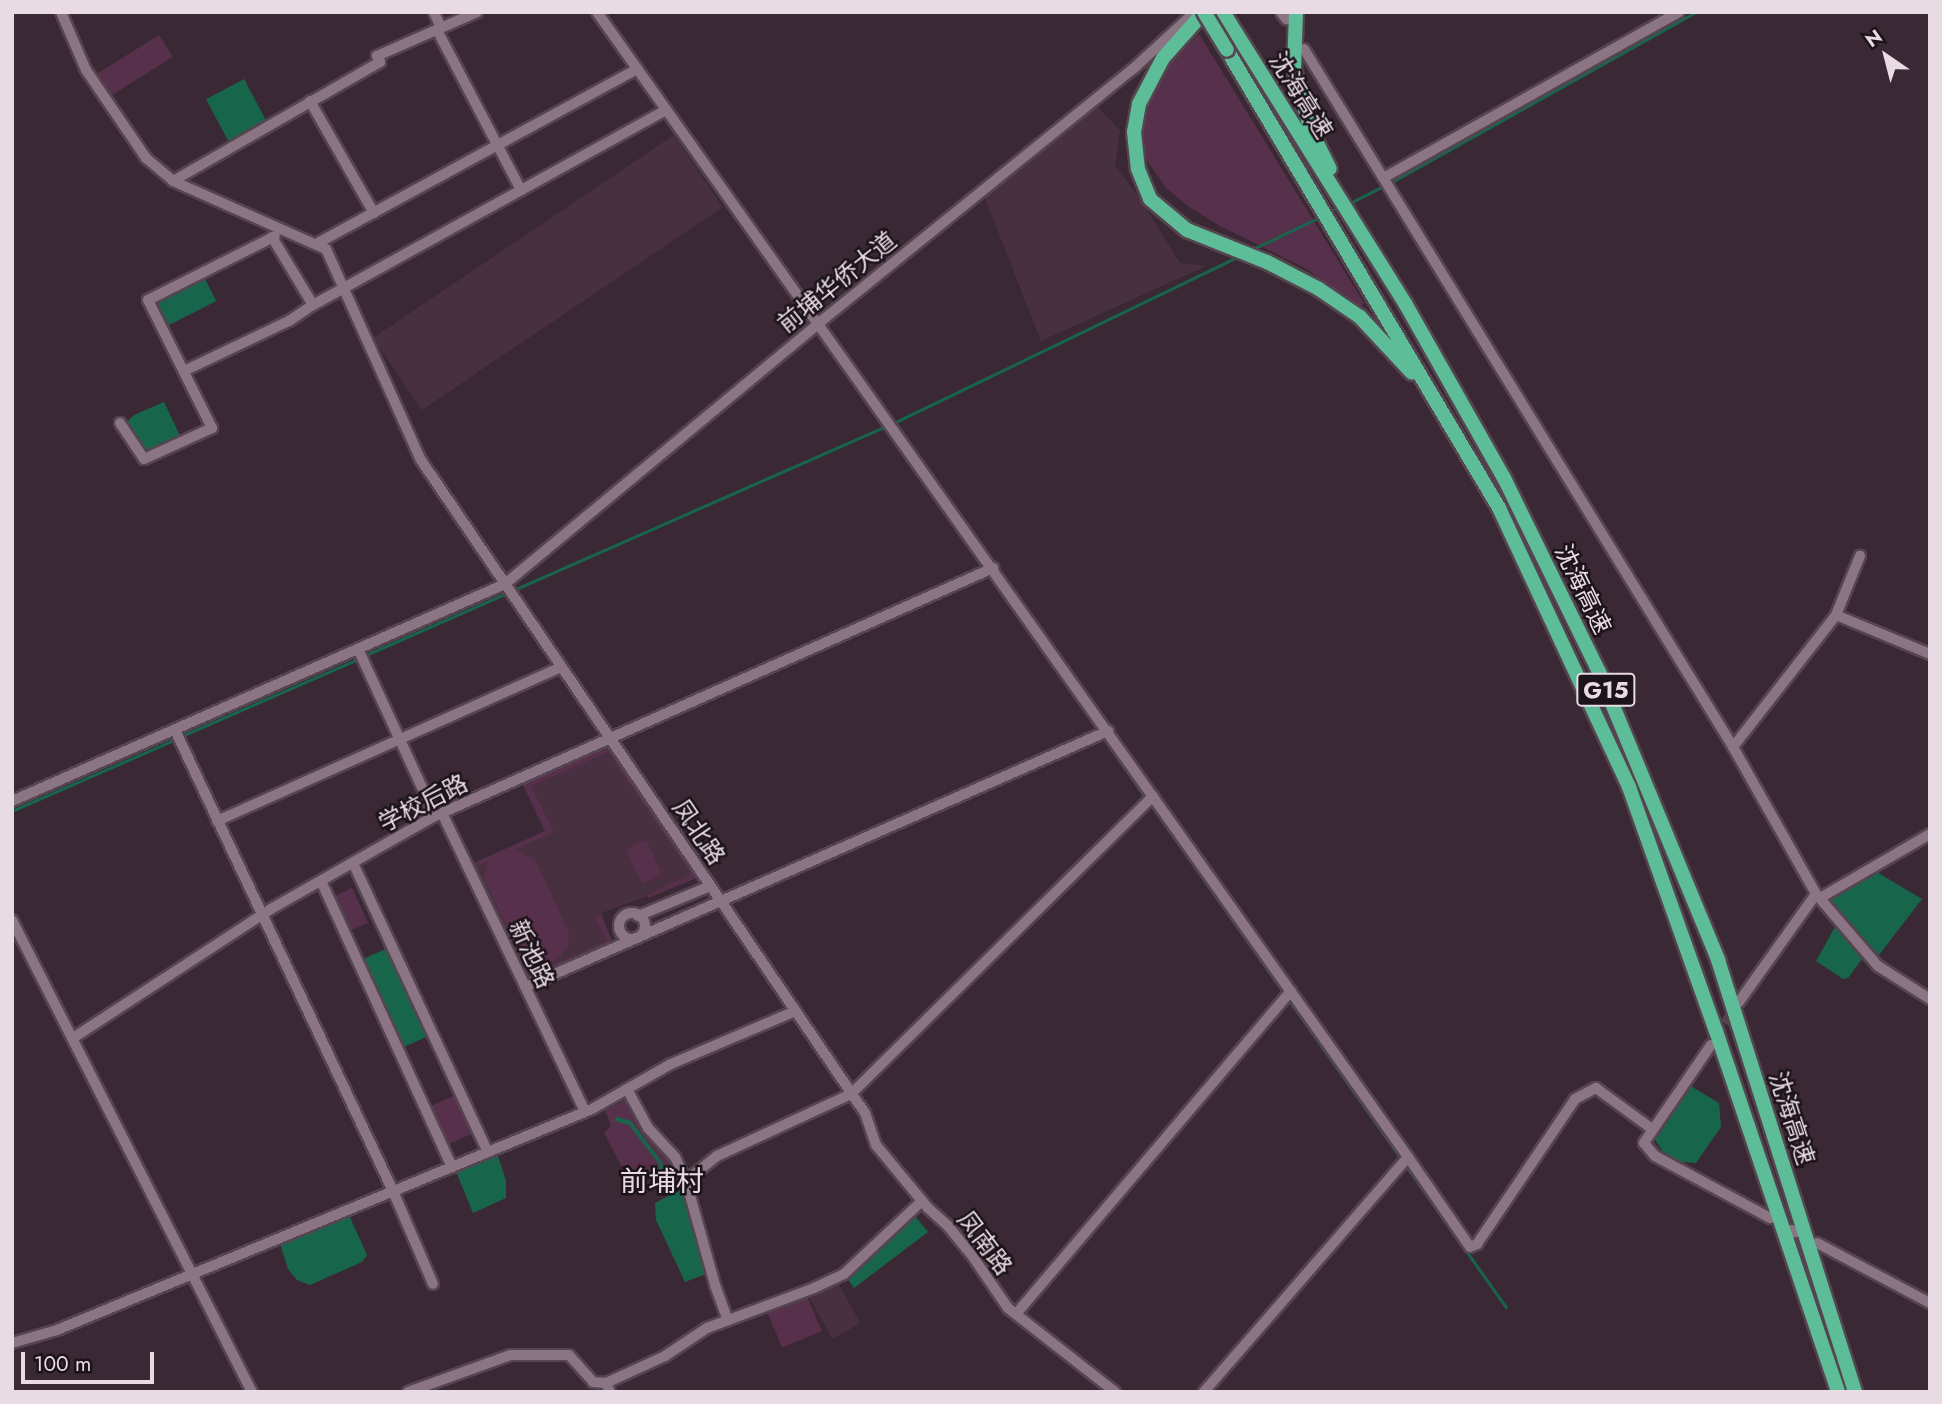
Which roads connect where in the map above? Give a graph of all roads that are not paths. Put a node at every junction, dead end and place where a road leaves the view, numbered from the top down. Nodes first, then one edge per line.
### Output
1 (61, 12) edge
2 (434, 12) edge
3 (477, 12) edge
4 (597, 12) edge
5 (1195, 12) edge
6 (1204, 12) edge
7 (1223, 12) edge
8 (1679, 12) edge
9 (1288, 15) edge
10 (439, 29) junction
11 (1304, 49) dead end
12 (634, 71) junction
13 (310, 101) junction
14 (663, 111) junction
15 (496, 146) junction
16 (173, 181) junction
17 (1388, 181) junction
18 (520, 190) junction
19 (374, 213) junction
20 (285, 231) junction
21 (272, 237) junction
22 (317, 244) junction
23 (1372, 251) junction
24 (344, 287) junction
25 (313, 305) junction
26 (816, 326) junction
27 (184, 371) junction
28 (1437, 404) junction
29 (120, 423) dead end
30 (1860, 556) dead end
31 (988, 570) junction
32 (509, 589) junction
33 (1836, 615) junction
34 (1930, 654) edge
35 (360, 655) junction
36 (561, 667) junction
37 (1103, 733) junction
38 (177, 735) junction
39 (400, 739) junction
40 (611, 740) junction
41 (1733, 747) junction
42 (1150, 799) junction
43 (12, 801) edge
44 (439, 815) junction
45 (217, 821) junction
46 (1930, 834) edge
47 (353, 863) junction
48 (321, 881) junction
49 (710, 886) junction
50 (1818, 896) junction
51 (720, 900) junction
52 (260, 916) junction
53 (638, 916) junction
54 (12, 920) edge
55 (637, 938) junction
56 (525, 987) junction
57 (1288, 994) junction
58 (1930, 999) edge
59 (1739, 1002) tunnel mouth
60 (795, 1011) junction
61 (73, 1038) junction
62 (1711, 1045) tunnel mouth
63 (627, 1089) junction
64 (851, 1094) junction
65 (584, 1112) junction
66 (1651, 1129) junction
67 (488, 1152) junction
68 (1405, 1160) junction
69 (452, 1167) junction
70 (686, 1181) junction
71 (393, 1191) junction
72 (922, 1201) junction
73 (1770, 1218) dead end
74 (1817, 1243) dead end
75 (194, 1273) junction
76 (433, 1284) dead end
77 (1930, 1304) edge
78 (1016, 1314) junction
79 (728, 1320) junction
80 (12, 1343) edge
81 (608, 1388) edge
82 (252, 1392) edge
83 (408, 1392) edge
84 (1115, 1392) edge
85 (1204, 1392) edge
86 (1838, 1392) edge
87 (1855, 1392) edge

1 - 16 street
2 - 10 street
3 - 10 street
4 - 12 street
5 - 26 street, 前埔华侨大道
6 - 28 highway, 沈海高速 / G15, bridge
6 - 28 highway
7 - 23 highway, 沈海高速 / G15
8 - 17 street
9 - 23 highway
10 - 13 street
10 - 15 street
11 - 17 street
12 - 14 street
12 - 15 street
13 - 16 street
13 - 19 street
14 - 18 street
14 - 26 street
15 - 18 street
15 - 19 street
16 - 20 street
17 - 41 street
18 - 24 street
19 - 22 street
20 - 21 street
20 - 22 street
21 - 25 street
21 - 27 street
22 - 24 street, 凤北路
23 - 87 highway, 沈海高速 / G15
24 - 25 street
24 - 32 street, 凤北路
25 - 27 street
26 - 31 street
26 - 32 street, 前埔华侨大道
27 - 29 street
28 - 86 highway, 沈海高速 / G15
30 - 33 street
31 - 37 street
31 - 40 street, 学校后路
32 - 35 street, 前埔华侨大道
32 - 36 street, 凤北路
33 - 34 street
33 - 41 street
35 - 38 street, 前埔华侨大道
35 - 39 street, 新池路
36 - 39 street
36 - 40 street, 凤北路
37 - 42 street
37 - 51 street
38 - 43 street, 前埔华侨大道
38 - 45 street
39 - 44 street, 新池路
39 - 45 street
40 - 44 street, 学校后路
40 - 49 street, 凤北路
41 - 50 street
42 - 57 street
42 - 64 street
44 - 47 street, 学校后路
44 - 56 street, 新池路
45 - 52 street
46 - 50 street
47 - 48 street, 学校后路
47 - 67 street
48 - 52 street, 学校后路
48 - 69 street
49 - 51 street, 凤北路
49 - 53 street
50 - 58 street
50 - 59 street
51 - 55 street
51 - 60 street, 凤北路
52 - 61 street, 学校后路
52 - 71 street
53 - 55 street
53 - 55 street
54 - 61 street
55 - 56 street
56 - 65 street, 新池路
57 - 68 street
57 - 78 street
60 - 63 street
60 - 64 street, 凤北路
61 - 75 street
62 - 66 street
63 - 65 street
63 - 70 street
64 - 70 street
64 - 72 street, 凤南路
65 - 67 street
66 - 68 street
66 - 73 street
67 - 69 street
68 - 85 street
69 - 71 street
70 - 79 street
71 - 75 street
71 - 76 street
72 - 78 street, 凤南路
72 - 79 street
74 - 77 street
75 - 80 street
75 - 82 street
78 - 84 street, 凤南路
79 - 81 street
81 - 83 street

